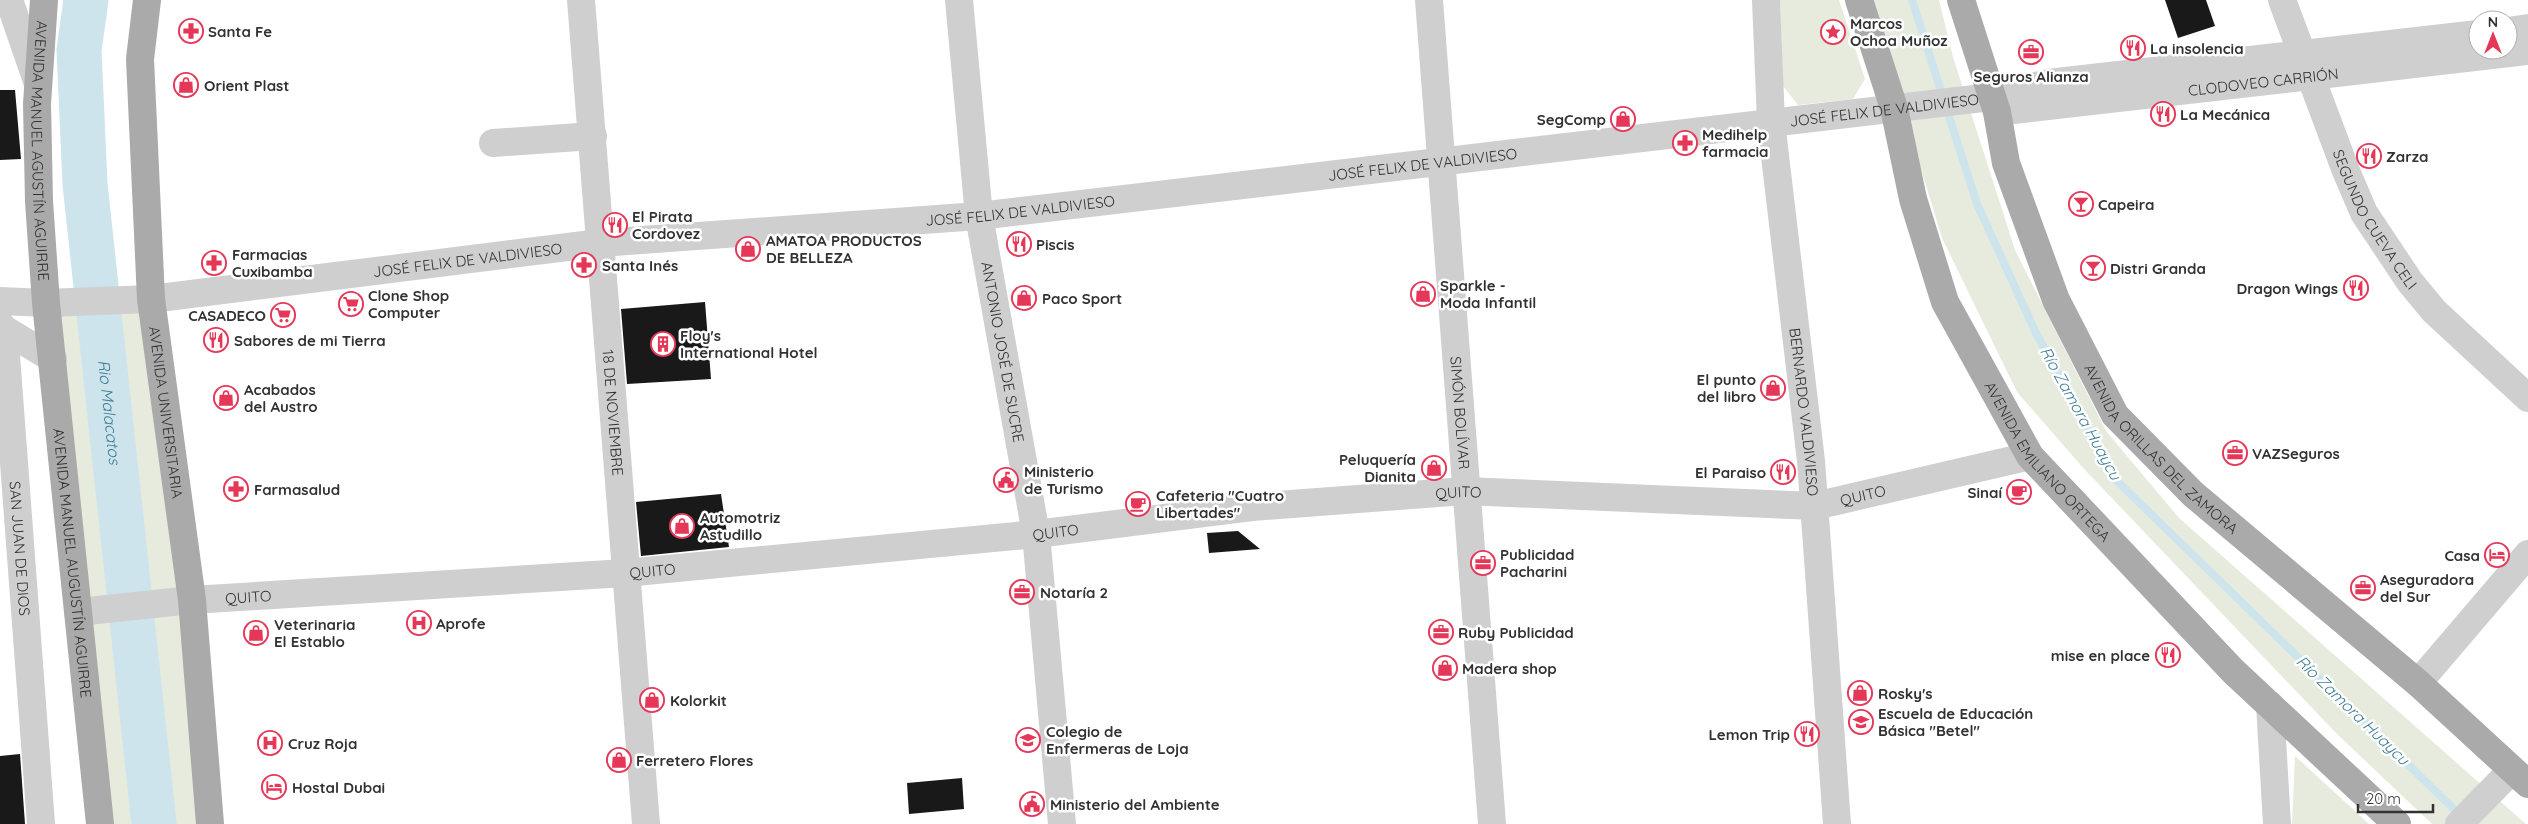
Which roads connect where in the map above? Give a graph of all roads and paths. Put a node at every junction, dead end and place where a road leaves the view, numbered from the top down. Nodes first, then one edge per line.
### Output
1 (9, 0) edge
2 (44, 0) edge
3 (147, 0) edge
4 (582, 0) edge
5 (959, 0) edge
6 (1429, 0) edge
7 (1766, 0) edge
8 (1859, 0) edge
9 (1961, 0) edge
10 (2282, 0) edge
11 (2468, 36) edge
12 (2528, 51) edge
13 (2306, 66) junction
14 (38, 84) junction
15 (1994, 105) junction
16 (1894, 108) junction
17 (1771, 122) junction
18 (593, 136) junction
19 (493, 143) dead end
20 (1442, 161) junction
21 (979, 216) junction
22 (600, 243) junction
23 (146, 299) junction
24 (0, 301) edge
25 (51, 303) junction
26 (2, 326) edge
27 (53, 359) junction
28 (2528, 398) edge
29 (2030, 456) junction
30 (1465, 491) junction
31 (1815, 506) junction
32 (1036, 534) junction
33 (2528, 554) edge
34 (625, 573) junction
35 (186, 600) junction
36 (86, 612) junction
37 (2418, 683) junction
38 (2270, 705) junction
39 (2520, 777) edge
40 (42, 824) edge
41 (100, 824) edge
42 (210, 824) edge
43 (646, 824) edge
44 (1062, 824) edge
45 (1492, 824) edge
46 (1837, 824) edge
47 (2277, 824) edge
48 (2397, 824) edge
49 (2459, 824) edge

1 - 14 street
2 - 14 main road, AVENIDA MANUEL AGUSTÍN AGUIRRE
3 - 23 main road, AVENIDA UNIVERSITARIA
4 - 18 street, 18 DE NOVIEMBRE
5 - 21 street, ANTONIO JOSÉ DE SUCRE
6 - 20 street, SIMÓN BOLÍVAR
7 - 17 street, BERNARDO VALDIVIESO
8 - 16 main road, AVENIDA EMILIANO ORTEGA
9 - 15 main road, AVENIDA ORILLAS DEL ZAMORA
10 - 13 street, SEGUNDO CUEVA CELI
11 - 13 street, CLODOVEO CARRIÓN
12 - 13 street, CLODOVEO CARRIÓN
13 - 15 street, CLODOVEO CARRIÓN
13 - 28 street, SEGUNDO CUEVA CELI
14 - 25 main road, AVENIDA MANUEL AGUSTÍN AGUIRRE
15 - 16 street, JOSÉ FELIX DE VALDIVIESO
15 - 37 main road, AVENIDA ORILLAS DEL ZAMORA
16 - 17 street, JOSÉ FELIX DE VALDIVIESO
16 - 29 main road, AVENIDA EMILIANO ORTEGA
17 - 20 street, JOSÉ FELIX DE VALDIVIESO
17 - 31 street, BERNARDO VALDIVIESO
18 - 19 street
18 - 22 street, 18 DE NOVIEMBRE
20 - 21 street, JOSÉ FELIX DE VALDIVIESO
20 - 30 street, SIMÓN BOLÍVAR
21 - 22 street, JOSÉ FELIX DE VALDIVIESO
21 - 32 street, ANTONIO JOSÉ DE SUCRE
22 - 23 street, JOSÉ FELIX DE VALDIVIESO
22 - 34 street, 18 DE NOVIEMBRE
23 - 25 street, JOSÉ FELIX DE VALDIVIESO
23 - 35 main road, AVENIDA UNIVERSITARIA
24 - 25 street, JOSÉ FELIX DE VALDIVIESO
25 - 27 main road, AVENIDA MANUEL AUGUSTÍN AGUIRRE
26 - 27 street, SAN JUAN DE DIOS
26 - 40 street, SAN JUAN DE DIOS
27 - 36 main road, AVENIDA MANUEL AUGUSTÍN AGUIRRE
29 - 31 street, QUITO
29 - 38 main road, AVENIDA EMILIANO ORTEGA
30 - 31 street, QUITO
30 - 32 street, QUITO
30 - 45 street, SIMÓN BOLÍVAR
31 - 46 street, BERNARDO VALDIVIESO
32 - 34 street, QUITO
32 - 44 street, ANTONIO JOSÉ DE SUCRE
33 - 37 street
34 - 35 street, QUITO
34 - 43 street, 18 DE NOVIEMBRE
35 - 36 street, QUITO
35 - 42 main road, AVENIDA UNIVERSITARIA
36 - 41 main road, AVENIDA MANUEL AUGUSTÍN AGUIRRE
37 - 39 main road, AVENIDA ORILLAS DEL ZAMORA
38 - 47 street
38 - 48 main road, AVENIDA EMILIANO ORTEGA
39 - 49 street

